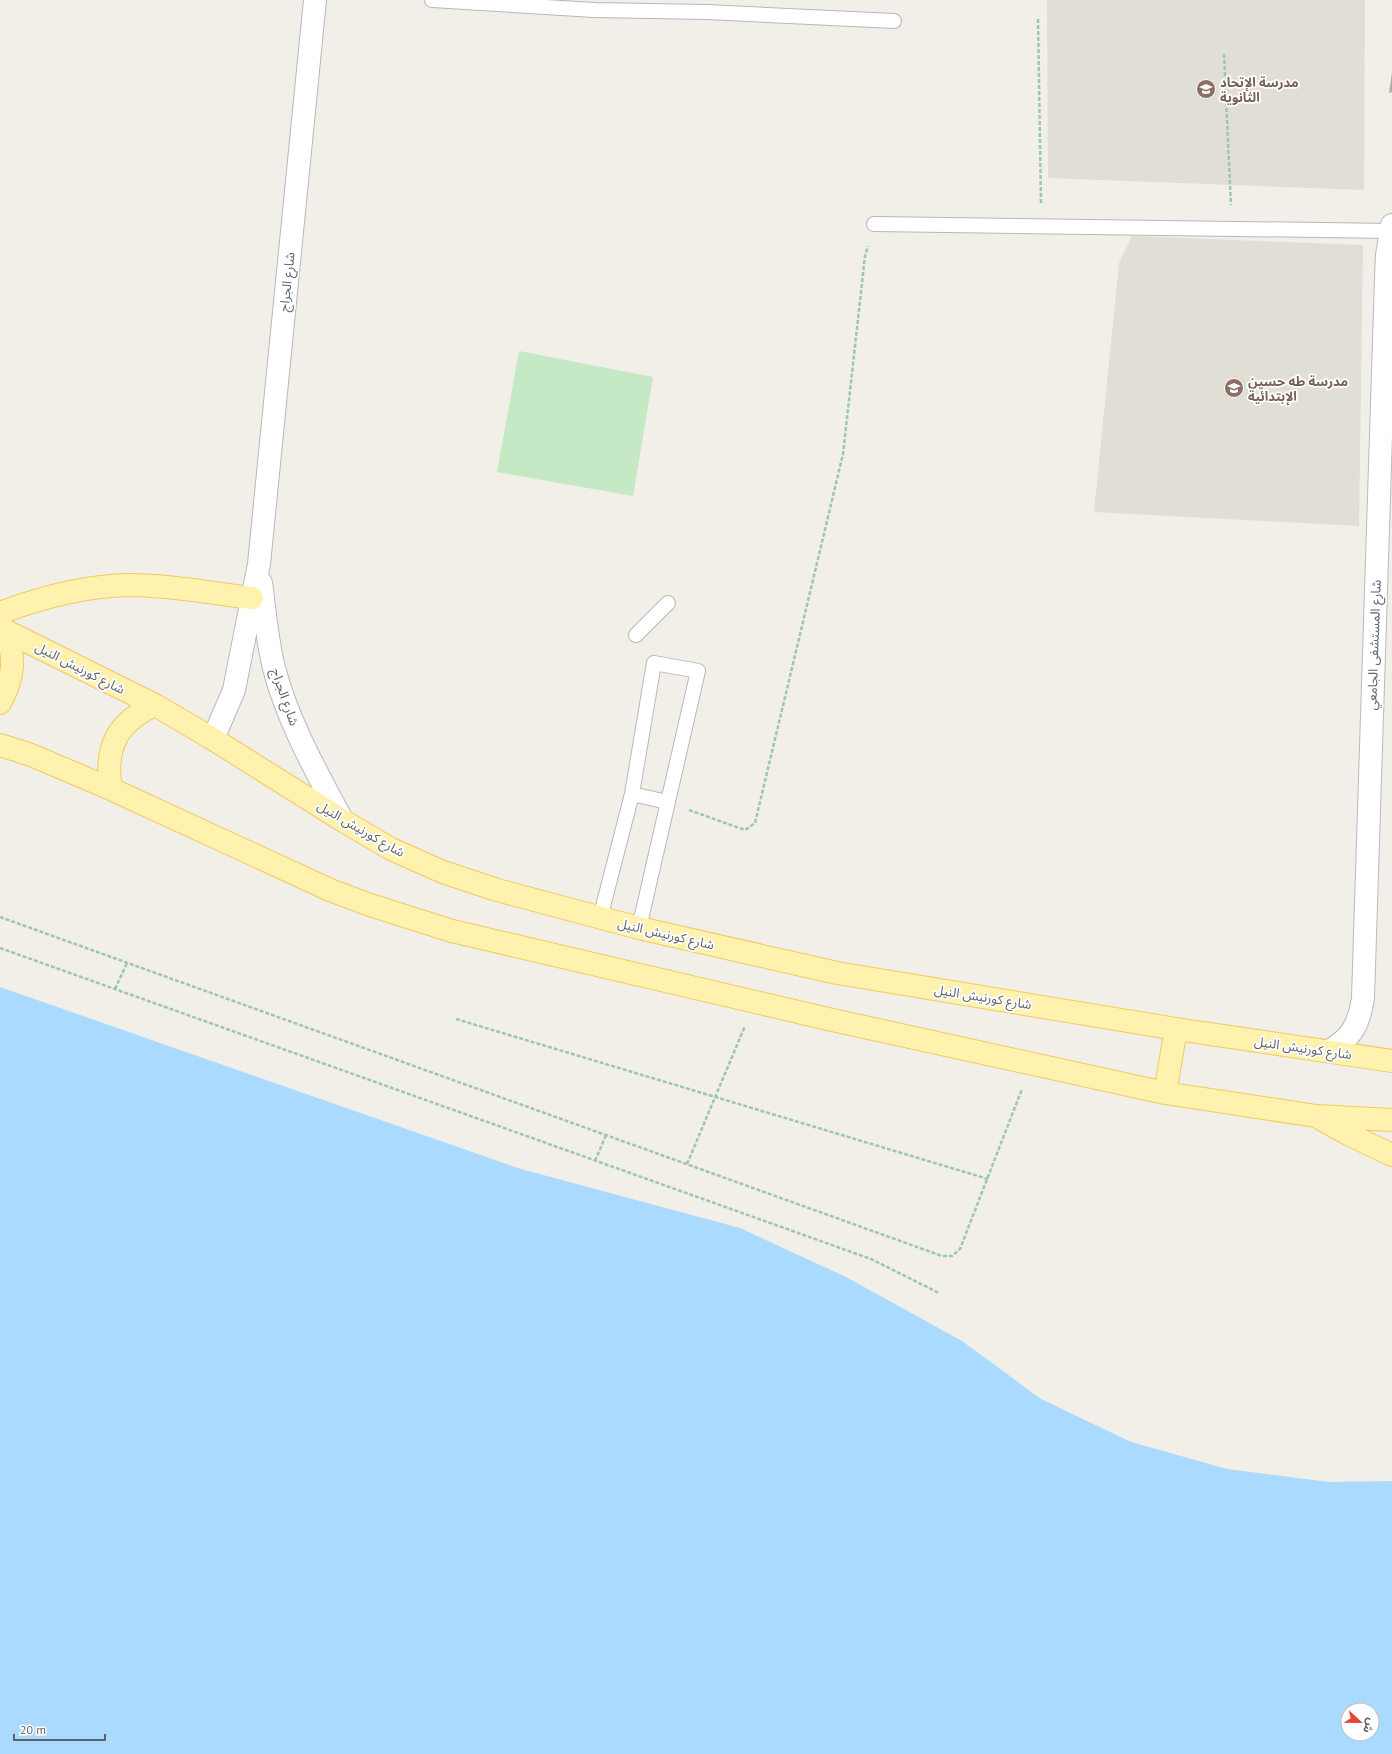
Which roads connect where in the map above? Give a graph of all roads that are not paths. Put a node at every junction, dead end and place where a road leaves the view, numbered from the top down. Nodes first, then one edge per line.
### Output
1 (315, 0) edge
2 (432, 0) edge
3 (894, 21) dead end
4 (874, 224) road end
5 (1391, 229) edge
6 (259, 564) junction
7 (252, 598) junction
8 (668, 603) dead end
9 (2, 624) edge
10 (636, 635) dead end
11 (0, 703) edge
12 (155, 705) junction
13 (213, 739) junction
14 (0, 745) edge
15 (111, 789) junction
16 (632, 794) junction
17 (667, 802) junction
18 (342, 820) junction
19 (600, 918) junction
20 (639, 928) junction
21 (1176, 1029) junction
22 (1329, 1051) junction
23 (1392, 1061) edge
24 (1165, 1094) junction
25 (1316, 1116) junction
26 (1392, 1120) edge
27 (1392, 1154) edge

1 - 6 street, شارع الجراج
2 - 3 lane
4 - 5 lane
5 - 22 street, شارع المستشفى الجامعي
6 - 7 street, شارع الجراج
6 - 18 street, شارع الجراج
7 - 9 main road
7 - 13 street, شارع الجراج
8 - 10 lane
9 - 11 main road
9 - 12 main road, شارع كورنيش النيل
12 - 13 main road, شارع كورنيش النيل
12 - 15 main road
13 - 18 main road, شارع كورنيش النيل
14 - 15 main road
15 - 24 main road
16 - 17 lane
16 - 17 lane
16 - 19 lane
17 - 20 lane
18 - 19 main road, شارع كورنيش النيل
19 - 20 main road, شارع كورنيش النيل
20 - 21 main road, شارع كورنيش النيل
21 - 22 main road, شارع كورنيش النيل
21 - 24 main road
22 - 23 main road, شارع كورنيش النيل
24 - 25 main road
25 - 26 main road
25 - 27 main road

